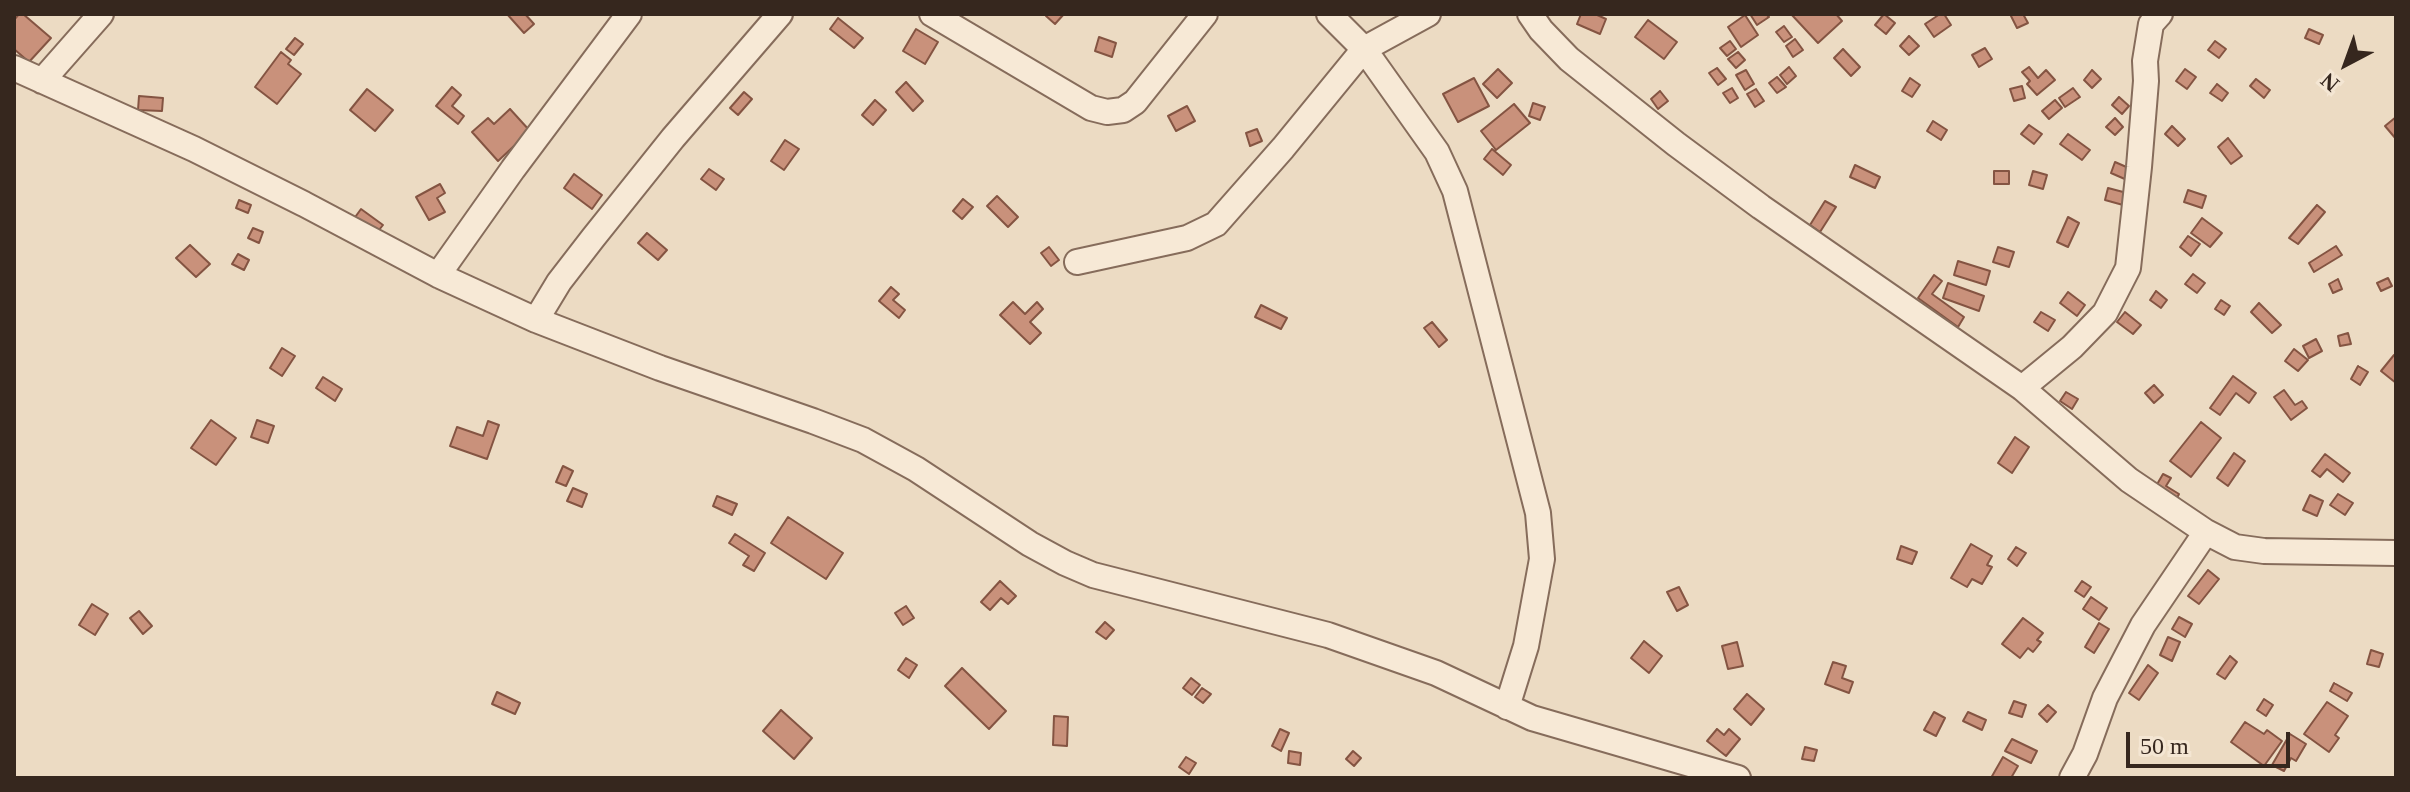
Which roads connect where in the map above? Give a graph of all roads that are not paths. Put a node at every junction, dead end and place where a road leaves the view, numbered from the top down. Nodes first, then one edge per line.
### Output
1 (101, 14) edge
2 (629, 14) edge
3 (780, 14) edge
4 (932, 14) edge
5 (1205, 14) edge
6 (1329, 14) edge
7 (1428, 14) edge
8 (1530, 14) edge
9 (2160, 14) edge
10 (1364, 49) junction
11 (14, 68) edge
12 (42, 81) junction
13 (1077, 262) dead end
14 (438, 275) junction
15 (536, 320) junction
16 (2022, 388) junction
17 (2206, 532) junction
18 (2396, 553) edge
19 (1507, 707) junction
20 (1738, 778) edge
21 (2072, 778) edge

1 - 12 street
2 - 14 street
3 - 15 street
4 - 5 street
6 - 10 street
7 - 10 street
8 - 16 street
9 - 16 street
10 - 13 street
10 - 19 street
11 - 12 street
12 - 14 street
14 - 15 street
15 - 19 street
16 - 17 street
17 - 18 street
17 - 21 street
19 - 20 street

